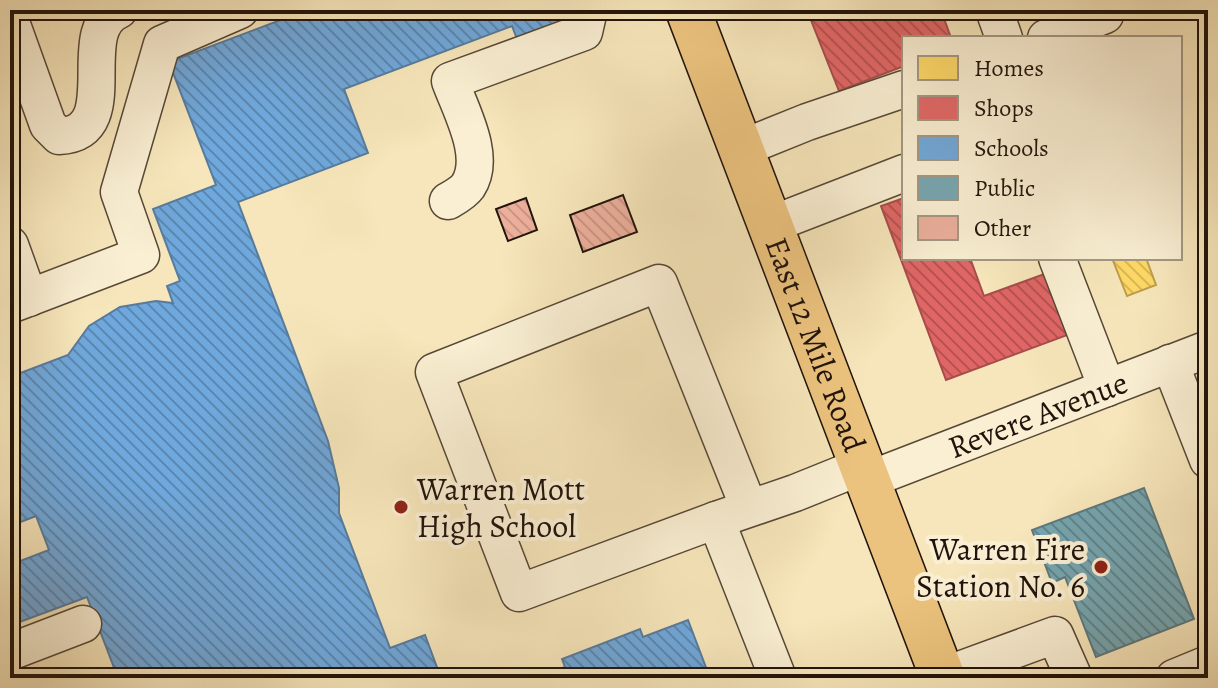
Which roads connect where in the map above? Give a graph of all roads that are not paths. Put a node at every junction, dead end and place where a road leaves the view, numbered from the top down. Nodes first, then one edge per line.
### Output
1 (119, 10) edge
2 (240, 10) edge
3 (589, 10) edge
4 (688, 10) edge
5 (994, 10) edge
6 (1103, 10) edge
7 (10, 19) edge
8 (1003, 36) edge
9 (1051, 36) edge
10 (902, 90) edge
11 (740, 149) junction
12 (902, 174) edge
13 (448, 201) dead end
14 (770, 225) junction
15 (10, 245) edge
16 (1058, 260) edge
17 (19, 302) edge
18 (1208, 349) edge
19 (1170, 363) junction
20 (1107, 388) junction
21 (1208, 460) edge
22 (865, 473) junction
23 (732, 514) junction
24 (83, 624) dead end
25 (10, 652) edge
26 (1208, 664) edge
27 (943, 677) edge
28 (778, 678) edge
29 (1074, 678) edge
30 (1174, 678) edge

1 - 7 street
2 - 17 street
3 - 13 street
4 - 11 main road, East 12 Mile Road
5 - 8 street
6 - 9 street
10 - 11 street
11 - 14 main road, East 12 Mile Road
12 - 14 street
14 - 22 main road, East 12 Mile Road
15 - 17 street
16 - 20 street
18 - 19 street, Revere Avenue
19 - 20 street, Revere Avenue
19 - 21 street
20 - 22 street, Revere Avenue
22 - 23 street, Revere Avenue
22 - 27 main road, East 12 Mile Road
23 - 23 street, Revere Avenue
23 - 28 street
24 - 25 street
26 - 30 street
27 - 29 street

